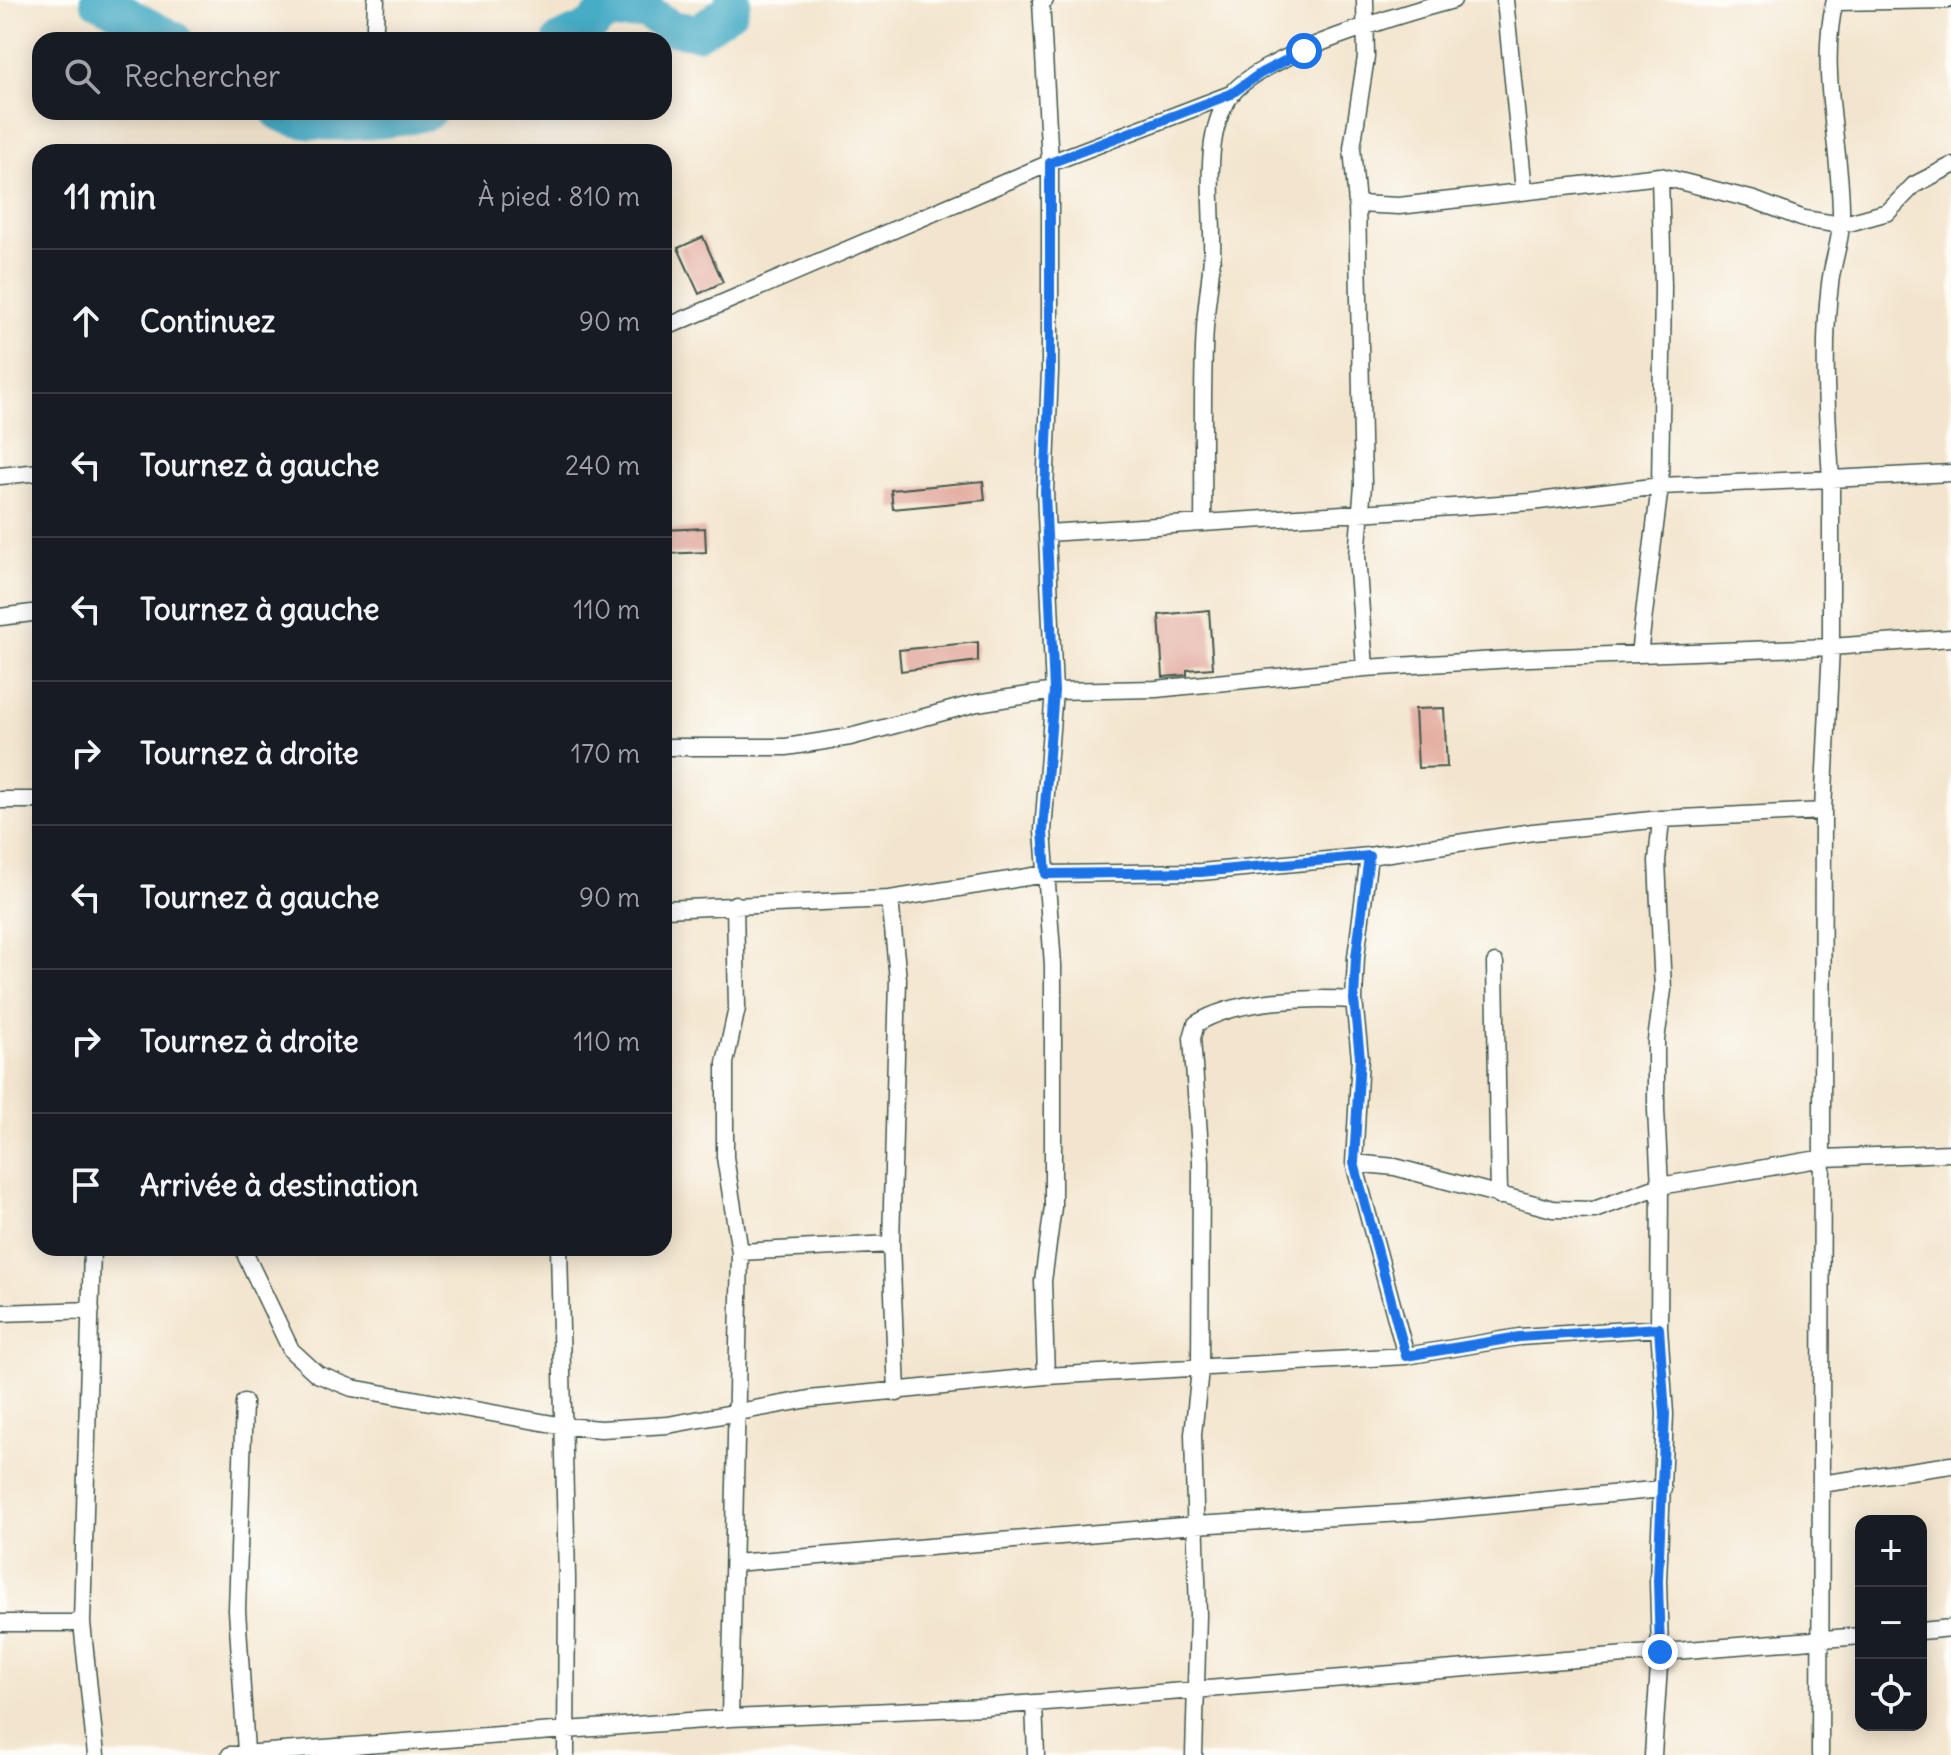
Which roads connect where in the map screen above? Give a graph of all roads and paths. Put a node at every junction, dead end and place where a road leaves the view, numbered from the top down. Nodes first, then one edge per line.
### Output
1 (376, 0) edge
2 (1045, 0) edge
3 (1365, 0) edge
4 (1453, 0) edge
5 (1505, 0) edge
6 (1948, 0) edge
7 (1835, 1) edge
8 (1368, 25) junction
9 (375, 26) dead end
10 (1231, 94) junction
11 (1050, 163) junction
12 (1951, 166) edge
13 (1660, 176) junction
14 (1524, 190) junction
15 (1357, 204) junction
16 (1841, 225) junction
17 (672, 325) edge
18 (32, 473) edge
19 (1951, 473) edge
20 (0, 476) edge
21 (1831, 479) junction
22 (1660, 486) junction
23 (1362, 513) junction
24 (1203, 523) junction
25 (1047, 533) junction
26 (32, 613) edge
27 (0, 617) edge
28 (1951, 638) edge
29 (1831, 647) junction
30 (1639, 654) junction
31 (1365, 668) junction
32 (1054, 691) junction
33 (672, 747) edge
34 (0, 800) edge
35 (32, 800) edge
36 (1823, 811) junction
37 (1661, 819) junction
38 (1369, 856) junction
39 (1046, 874) junction
40 (890, 899) junction
41 (735, 904) junction
42 (672, 908) edge
43 (1495, 963) dead end
44 (1354, 1000) junction
45 (1951, 1153) edge
46 (1824, 1158) junction
47 (1354, 1163) junction
48 (1660, 1186) junction
49 (1499, 1196) junction
50 (891, 1244) junction
51 (740, 1252) junction
52 (92, 1256) edge
53 (246, 1256) edge
54 (559, 1256) edge
55 (91, 1310) junction
56 (0, 1313) edge
57 (1659, 1328) junction
58 (1406, 1356) junction
59 (1200, 1370) junction
60 (1046, 1376) junction
61 (897, 1393) junction
62 (244, 1402) dead end
63 (734, 1413) junction
64 (564, 1426) junction
65 (1951, 1465) edge
66 (1821, 1484) junction
67 (1663, 1489) junction
68 (1195, 1525) junction
69 (734, 1563) junction
70 (0, 1623) edge
71 (82, 1623) junction
72 (1951, 1628) edge
73 (1927, 1630) edge
74 (1855, 1636) edge
75 (1821, 1639) junction
76 (1660, 1652) junction
77 (1196, 1691) junction
78 (1034, 1703) junction
79 (730, 1718) junction
80 (565, 1730) junction
81 (403, 1748) edge
82 (238, 1754) edge
83 (96, 1755) edge
84 (566, 1755) edge
85 (1036, 1755) edge
86 (1194, 1755) edge
87 (1653, 1755) edge
88 (1820, 1755) edge

1 - 9 street
2 - 11 street
3 - 8 street
4 - 8 street
5 - 14 street
6 - 7 street
7 - 16 street
8 - 10 street
8 - 15 street
10 - 11 street
10 - 24 street
11 - 17 street
11 - 25 street
12 - 16 street
13 - 14 street
13 - 16 street
13 - 22 street
14 - 15 street
15 - 23 street
16 - 21 street
18 - 20 street
19 - 21 street
21 - 22 street
21 - 29 street
22 - 23 street
22 - 30 street
23 - 24 street
23 - 31 street
24 - 25 street
25 - 32 street
26 - 27 street
28 - 29 street
29 - 30 street
29 - 36 street
30 - 31 street
31 - 32 street
32 - 33 street
32 - 39 street
34 - 35 street
36 - 37 street
36 - 46 street
37 - 38 street
37 - 48 street
38 - 39 street
38 - 44 street
39 - 40 street
39 - 60 street
40 - 41 street
40 - 50 street
41 - 42 street
41 - 51 street
43 - 49 street
44 - 47 street
44 - 59 street
45 - 46 street
46 - 48 street
46 - 66 street
47 - 49 street
47 - 58 street
48 - 49 street
48 - 57 street
50 - 51 street
50 - 61 street
51 - 63 street
52 - 55 street
53 - 64 street
54 - 64 street
55 - 56 street
55 - 71 street
57 - 58 street
57 - 67 street
58 - 59 street
59 - 60 street
59 - 68 street
60 - 61 street
61 - 63 street
62 - 82 street
63 - 64 street
63 - 69 street
64 - 80 street
65 - 66 street
66 - 75 street
67 - 68 street
67 - 76 street
68 - 69 street
68 - 77 street
69 - 79 street
70 - 71 street
71 - 83 street
72 - 73 street
74 - 75 street
75 - 76 street
75 - 88 street
76 - 77 street
76 - 87 street
77 - 78 street
77 - 86 street
78 - 79 street
78 - 85 street
79 - 80 street
80 - 81 street
80 - 84 street
81 - 82 street

